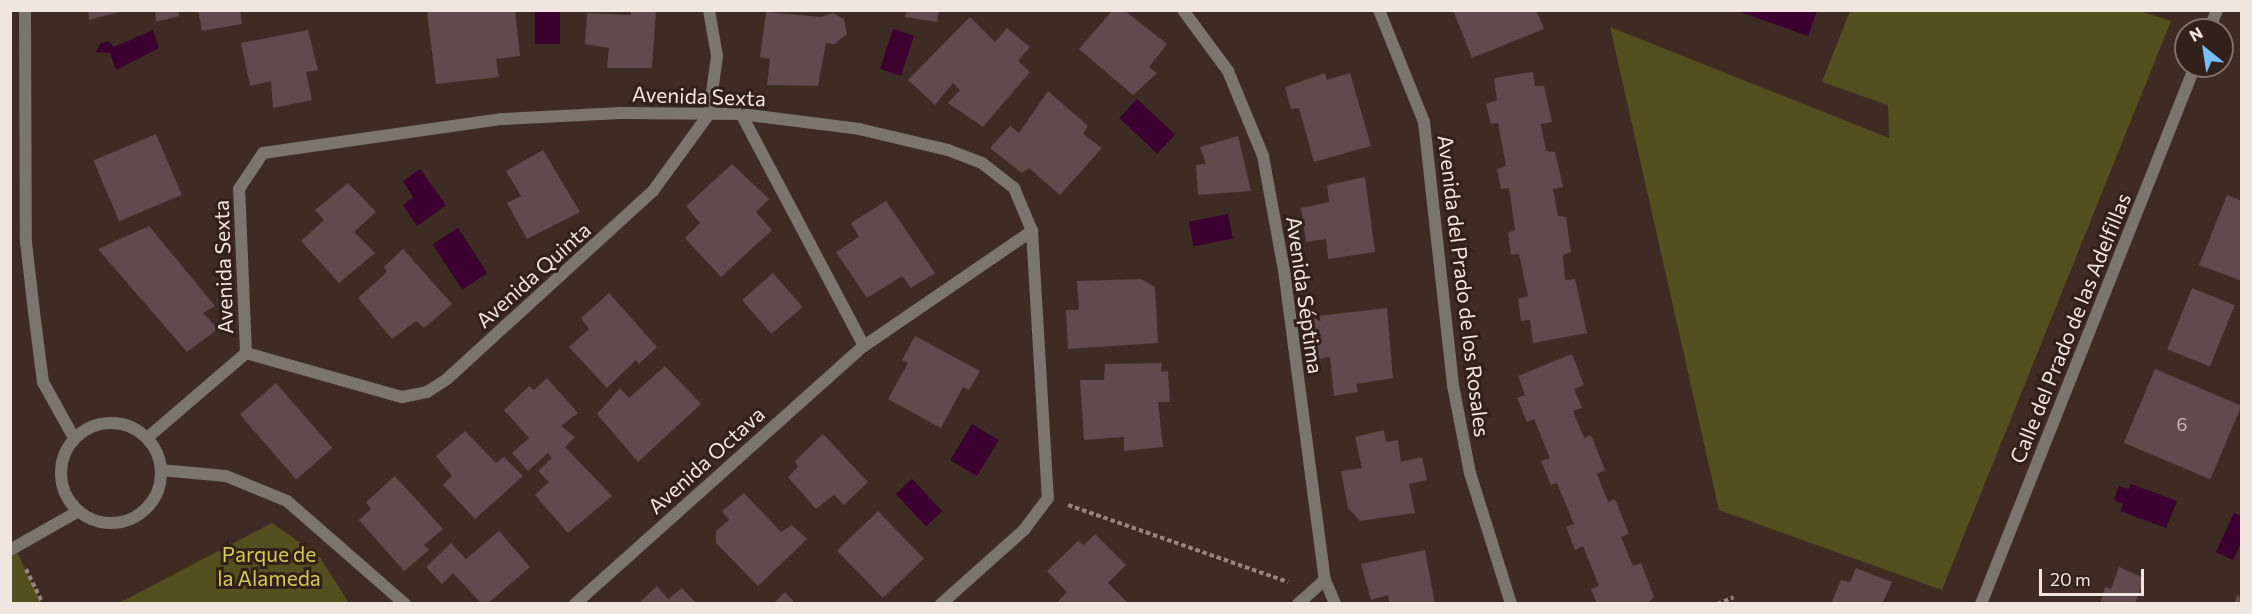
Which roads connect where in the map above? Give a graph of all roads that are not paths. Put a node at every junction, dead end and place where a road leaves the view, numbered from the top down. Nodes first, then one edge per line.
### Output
1 (25, 10) edge
2 (709, 10) edge
3 (1183, 10) edge
4 (1379, 10) edge
5 (2190, 78) edge
6 (709, 114) junction
7 (741, 114) junction
8 (1032, 231) junction
9 (864, 346) junction
10 (246, 353) junction
11 (74, 438) junction
12 (147, 438) junction
13 (162, 470) junction
14 (77, 512) junction
15 (10, 550) edge
16 (1324, 580) junction
17 (405, 603) edge
18 (575, 603) edge
19 (941, 603) edge
20 (1298, 603) edge
21 (1335, 603) edge
22 (1511, 603) edge
23 (1981, 603) edge

1 - 11 street
2 - 6 street, Avenida Quinta
3 - 16 street, Avenida Séptima
4 - 22 street, Avenida del Prado de los Rosales
5 - 23 street, Calle del Prado de las Adelfillas
6 - 7 street, Avenida Sexta
6 - 10 street, Avenida Quinta
6 - 10 street, Avenida Sexta
7 - 8 street, Avenida Sexta
7 - 9 street
8 - 9 street, Avenida Octava
8 - 19 street, Avenida Sexta
9 - 18 street, Avenida Octava
10 - 12 street
11 - 12 street
11 - 14 street
12 - 13 street
13 - 14 street
13 - 17 street
14 - 15 street
16 - 20 street
16 - 21 street, Avenida Séptima

